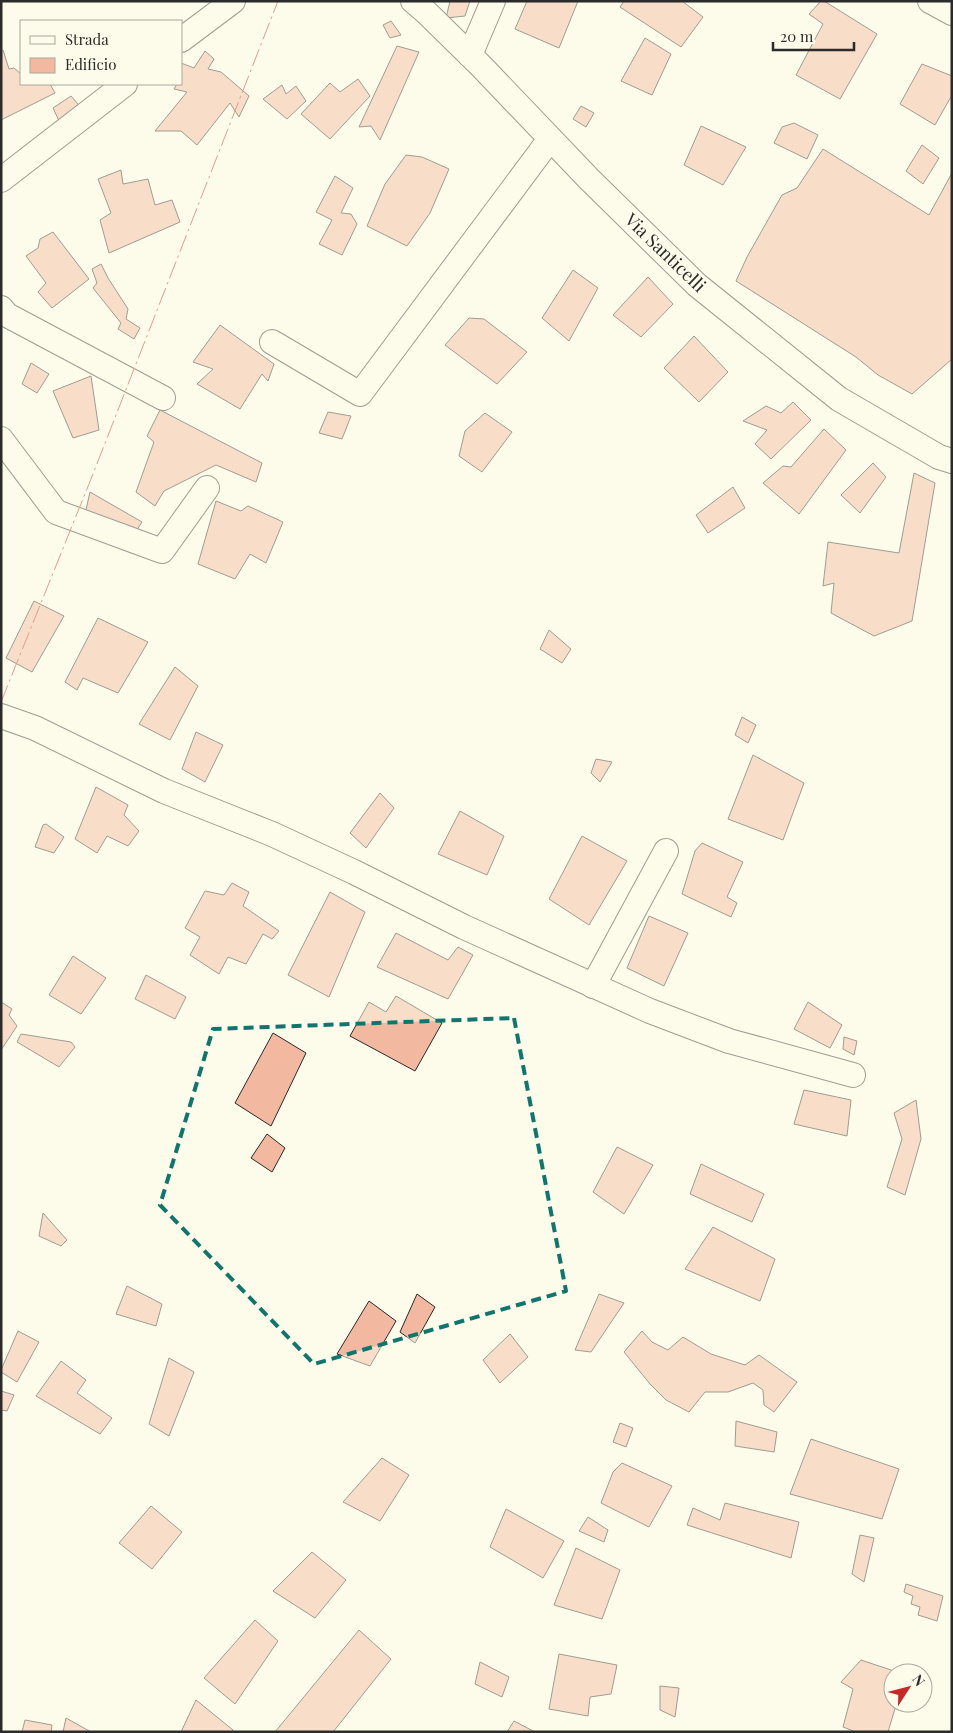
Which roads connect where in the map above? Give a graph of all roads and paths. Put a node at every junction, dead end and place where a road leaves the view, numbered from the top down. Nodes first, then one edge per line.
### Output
1 (233, 1) edge
2 (413, 1) edge
3 (493, 1) edge
4 (930, 1) edge
5 (952, 14) edge
6 (182, 39) edge
7 (470, 55) junction
8 (124, 85) edge
9 (550, 139) junction
10 (1, 180) edge
11 (1, 308) edge
12 (272, 342) dead end
13 (162, 398) dead end
14 (1, 439) edge
15 (952, 461) edge
16 (208, 488) dead end
17 (1, 716) edge
18 (666, 852) dead end
19 (593, 986) junction
20 (853, 1075) dead end

1 - 6 street
2 - 7 street, Via Santicelli
3 - 7 street
4 - 5 street
7 - 9 street, Via Santicelli
8 - 10 street
9 - 12 street
9 - 15 street, Via Santicelli
11 - 13 street
14 - 16 street
17 - 19 street
18 - 19 street
19 - 20 street

